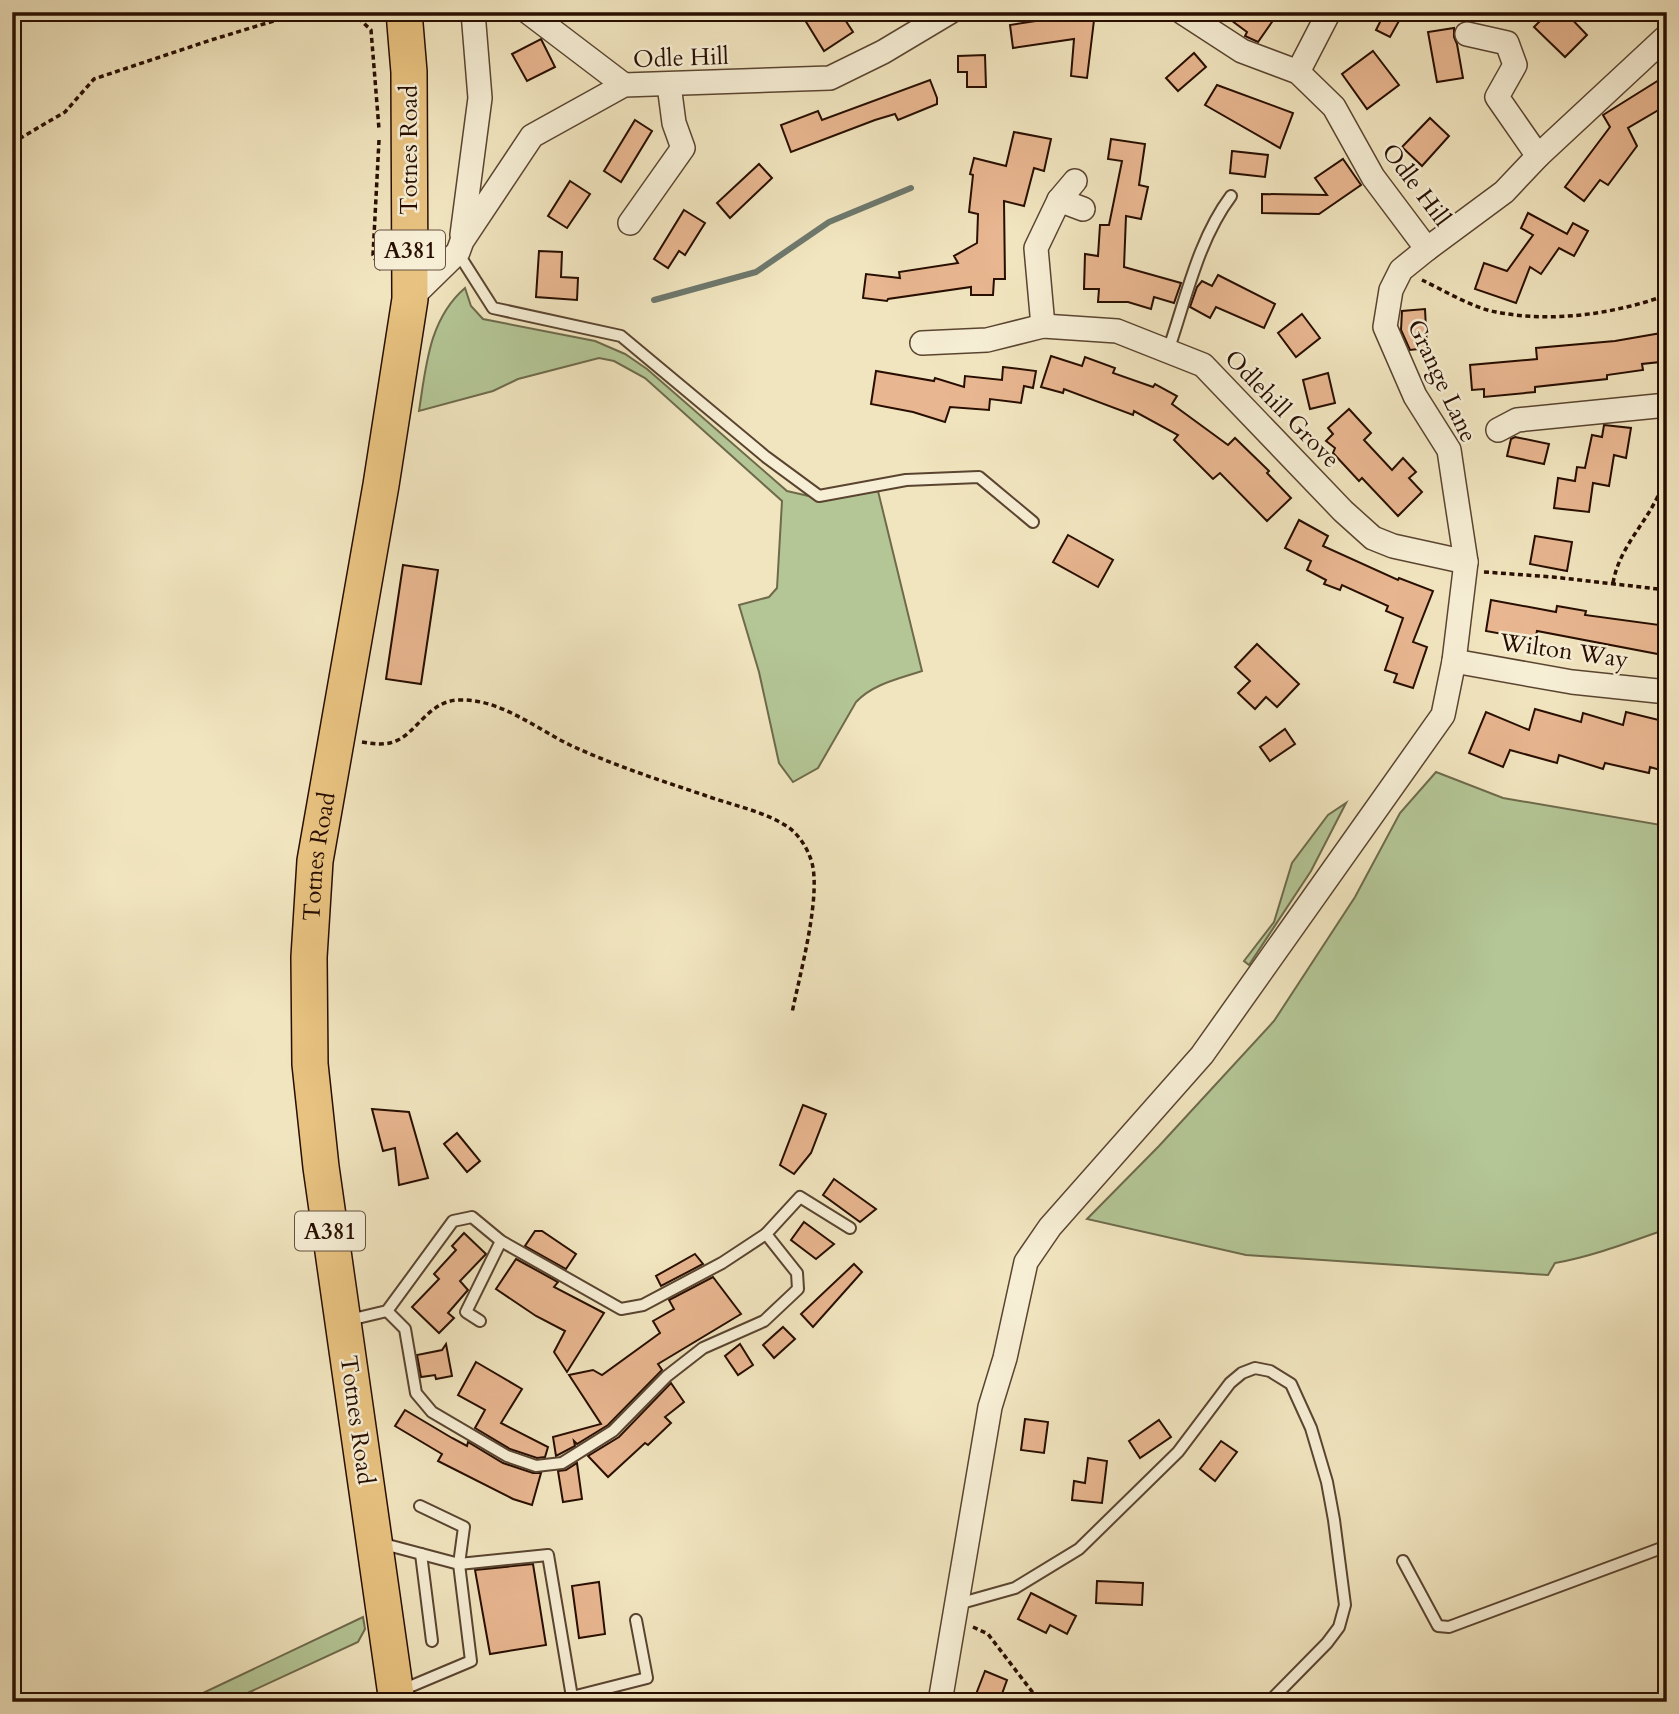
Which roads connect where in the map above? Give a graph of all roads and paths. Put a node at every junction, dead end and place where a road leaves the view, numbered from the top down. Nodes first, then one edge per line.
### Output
1 (325, 12) edge
2 (352, 12) edge
3 (404, 12) edge
4 (473, 12) edge
5 (528, 12) edge
6 (950, 12) edge
7 (1182, 12) edge
8 (1329, 12) edge
9 (1466, 34) dead end
10 (1667, 36) edge
11 (1298, 72) junction
12 (624, 85) junction
13 (668, 86) junction
14 (12, 143) edge
15 (1538, 156) junction
16 (1075, 181) dead end
17 (1231, 196) dead end
18 (1059, 200) junction
19 (1083, 209) dead end
20 (630, 223) dead end
21 (460, 247) junction
22 (1427, 249) junction
23 (1401, 270) junction
24 (384, 275) dead end
25 (1667, 295) edge
26 (410, 299) junction
27 (1044, 326) junction
28 (922, 343) dead end
29 (1168, 352) junction
30 (1667, 405) edge
31 (1498, 430) dead end
32 (1667, 472) edge
33 (1033, 522) dead end
34 (1465, 567) junction
35 (1613, 583) junction
36 (1667, 590) edge
37 (1454, 661) junction
38 (1667, 692) edge
39 (336, 736) junction
40 (792, 1013) dead end
41 (850, 1228) dead end
42 (766, 1234) junction
43 (501, 1241) junction
44 (387, 1311) junction
45 (343, 1321) junction
46 (480, 1321) dead end
47 (419, 1506) dead end
48 (374, 1542) junction
49 (1667, 1546) edge
50 (421, 1554) junction
51 (1404, 1561) dead end
52 (459, 1564) junction
53 (957, 1611) junction
54 (636, 1620) dead end
55 (432, 1641) dead end
56 (396, 1697) edge
57 (940, 1702) edge
58 (1040, 1702) edge
59 (1269, 1702) edge

1 - 14 path
2 - 24 path
3 - 26 main road, Totnes Road / A381
4 - 21 street
5 - 12 street
6 - 13 street, Odle Hill
7 - 11 street, Odle Hill
8 - 11 street
9 - 15 street
10 - 15 street, Odle Hill
11 - 22 street, Odle Hill
12 - 13 street, Odle Hill
12 - 21 street, Odle Hill
13 - 20 street
15 - 22 street, Odle Hill
16 - 18 street
17 - 29 lane
18 - 19 street
18 - 27 street
21 - 26 street, Odle Hill
21 - 33 lane
22 - 23 street
23 - 25 path
23 - 34 street, Grange Lane
26 - 39 main road, Totnes Road / A381
27 - 28 street, Odlehill Grove
27 - 29 street, Odlehill Grove
29 - 34 street, Odlehill Grove
30 - 31 street
32 - 35 path
34 - 35 path
34 - 37 street, Grange Lane
35 - 36 path
37 - 38 street, Wilton Way
37 - 53 street, Grange Lane
39 - 40 path
39 - 45 main road, Totnes Road / A381
41 - 42 lane
42 - 43 lane
42 - 44 lane
43 - 44 lane
43 - 46 lane
44 - 45 lane
45 - 48 main road, Totnes Road / A381
47 - 52 lane
48 - 50 lane
48 - 56 main road, Totnes Road / A381
49 - 51 lane
50 - 52 lane
50 - 55 lane
52 - 54 lane
52 - 56 lane
53 - 57 street
53 - 58 path
53 - 59 lane

